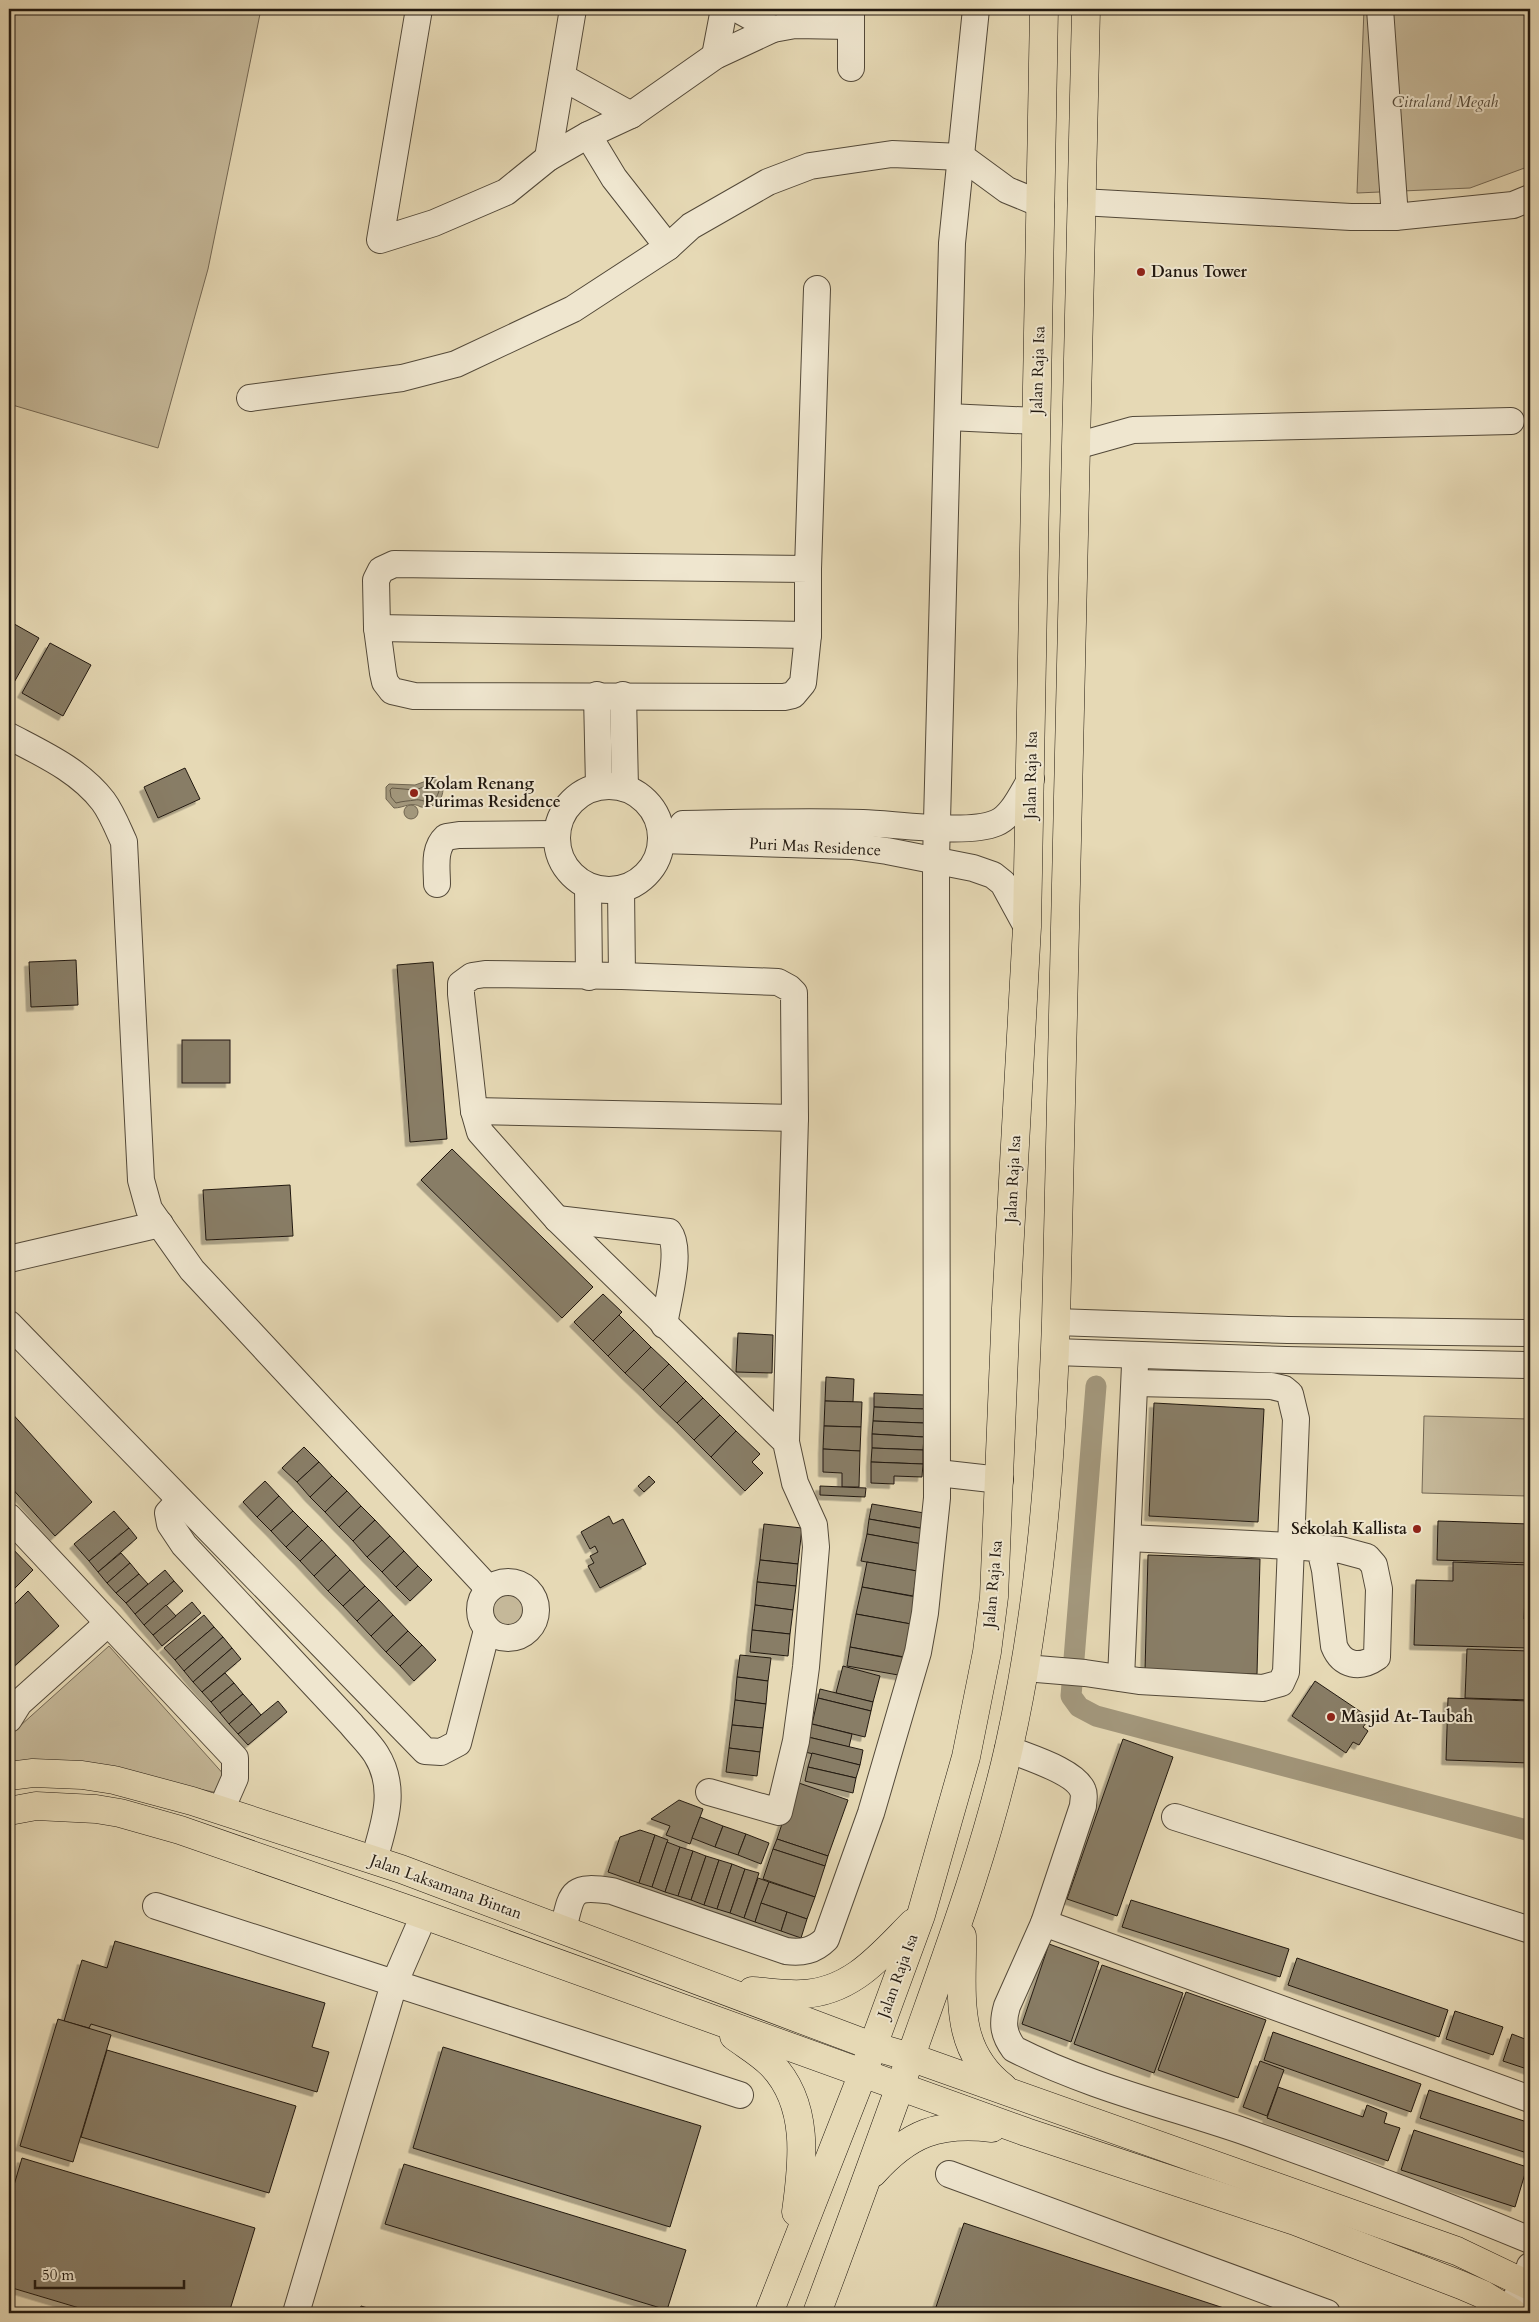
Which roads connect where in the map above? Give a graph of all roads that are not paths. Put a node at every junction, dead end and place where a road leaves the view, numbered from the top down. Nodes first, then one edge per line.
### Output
1 (419, 9) edge
2 (573, 9) edge
3 (724, 9) edge
4 (737, 9) edge
5 (976, 9) edge
6 (1044, 9) edge
7 (1086, 9) edge
8 (1380, 9) edge
9 (851, 18) edge
10 (773, 30) junction
11 (715, 56) junction
12 (850, 68) dead end
13 (562, 77) junction
14 (632, 115) junction
15 (588, 135) junction
16 (962, 157) junction
17 (548, 158) junction
18 (1530, 198) edge
19 (1081, 202) junction
20 (1041, 204) junction
21 (1395, 217) junction
22 (668, 247) junction
23 (817, 289) dead end
24 (250, 398) dead end
25 (948, 417) junction
26 (1511, 420) dead end
27 (1036, 422) junction
28 (1076, 446) junction
29 (808, 569) junction
30 (1034, 621) junction
31 (1073, 622) junction
32 (378, 628) junction
33 (808, 635) junction
34 (597, 695) junction
35 (623, 695) junction
36 (9, 736) edge
37 (1031, 779) junction
38 (599, 786) junction
39 (625, 788) junction
40 (938, 827) junction
41 (660, 832) junction
42 (556, 834) junction
43 (936, 860) junction
44 (437, 884) dead end
45 (588, 886) junction
46 (621, 889) junction
47 (1027, 927) junction
48 (622, 976) junction
49 (589, 977) junction
50 (474, 1111) junction
51 (795, 1118) junction
52 (556, 1219) junction
53 (160, 1224) junction
54 (9, 1259) edge
55 (1056, 1322) junction
56 (9, 1324) edge
57 (664, 1325) junction
58 (1288, 1330) junction
59 (1530, 1334) edge
60 (1055, 1352) junction
61 (1136, 1354) junction
62 (1286, 1360) junction
63 (1530, 1365) edge
64 (1135, 1383) junction
65 (786, 1442) junction
66 (938, 1474) junction
67 (1000, 1480) junction
68 (180, 1500) junction
69 (9, 1517) edge
70 (1128, 1538) junction
71 (1291, 1546) junction
72 (1320, 1549) dead end
73 (489, 1590) junction
74 (107, 1624) junction
75 (488, 1630) junction
76 (1025, 1668) junction
77 (1122, 1678) junction
78 (9, 1719) edge
79 (1008, 1749) junction
80 (9, 1776) edge
81 (709, 1792) dead end
82 (221, 1810) junction
83 (9, 1811) edge
84 (1176, 1817) dead end
85 (374, 1860) junction
86 (437, 1882) junction
87 (156, 1906) dead end
88 (424, 1915) junction
89 (921, 1915) junction
90 (961, 1917) junction
91 (1044, 1923) junction
92 (563, 1930) junction
93 (1530, 1930) edge
94 (394, 1984) junction
95 (723, 1990) junction
96 (706, 2017) junction
97 (872, 2046) junction
98 (910, 2057) junction
99 (863, 2073) junction
100 (900, 2087) junction
101 (740, 2095) dead end
102 (1013, 2095) junction
103 (1530, 2099) edge
104 (1026, 2132) junction
105 (949, 2174) dead end
106 (865, 2182) junction
107 (1530, 2240) edge
108 (788, 2261) junction
109 (1528, 2278) edge
110 (1511, 2312) edge
111 (296, 2313) edge
112 (769, 2313) edge
113 (817, 2313) edge
114 (1326, 2313) edge

1 - 17 street
2 - 13 street
3 - 11 street
4 - 10 street
5 - 16 street
6 - 20 main road, Jalan Raja Isa
7 - 19 main road
8 - 21 street
9 - 10 street
9 - 12 street
10 - 11 street
11 - 14 street
13 - 14 street
13 - 17 street
14 - 15 street
15 - 17 street
15 - 22 street
16 - 20 street
16 - 22 street
16 - 25 street
18 - 21 street
19 - 21 street
19 - 28 main road
20 - 27 main road, Jalan Raja Isa
22 - 24 street
23 - 29 street
25 - 27 street
25 - 40 street
26 - 28 street
27 - 30 main road, Jalan Raja Isa
28 - 31 main road
29 - 32 street
29 - 33 street
30 - 31 main road
30 - 37 main road, Jalan Raja Isa
31 - 55 main road
32 - 33 street
32 - 34 street
33 - 35 street
34 - 35 street
34 - 38 street
35 - 39 street
36 - 53 street
37 - 40 street, Puri Mas Residence
37 - 47 main road, Jalan Raja Isa
38 - 39 street
38 - 42 street
39 - 41 street
40 - 41 street, Puri Mas Residence
40 - 43 street
41 - 43 street, Puri Mas Residence
41 - 46 street
42 - 44 street
42 - 45 street
43 - 47 street, Puri Mas Residence
43 - 66 street
45 - 46 street
45 - 49 street
46 - 48 street
47 - 67 main road, Jalan Raja Isa
48 - 49 street
48 - 51 street
49 - 50 street
50 - 51 street
50 - 52 street
51 - 65 street
52 - 57 street
52 - 57 street
53 - 54 street
53 - 73 street
55 - 58 street
55 - 60 main road
56 - 68 street
57 - 65 street
58 - 59 street
58 - 62 street
60 - 61 street
60 - 76 main road
61 - 62 street
61 - 64 street
62 - 63 street
64 - 70 street
64 - 71 street
65 - 81 street
66 - 67 street
66 - 92 street
67 - 89 main road, Jalan Raja Isa
68 - 75 street
68 - 85 street
69 - 74 street
70 - 71 street
70 - 77 street
71 - 72 street
71 - 77 street
73 - 75 street
73 - 75 street
74 - 78 street
74 - 82 street
76 - 77 street
76 - 79 main road
79 - 90 main road
79 - 91 street
80 - 82 main road, Jalan Laksamana Bintan
82 - 85 main road, Jalan Laksamana Bintan
83 - 88 main road, Jalan Laksamana Bintan
84 - 93 street
85 - 86 main road, Jalan Laksamana Bintan
86 - 88 main road
86 - 92 main road, Jalan Laksamana Bintan
87 - 94 street
88 - 94 street
88 - 96 main road, Jalan Laksamana Bintan
89 - 95 main road
89 - 97 main road, Jalan Raja Isa
90 - 98 main road
90 - 102 main road
91 - 103 street
91 - 107 street
92 - 95 main road, Jalan Laksamana Bintan
94 - 101 street
94 - 111 street
95 - 97 main road, Jalan Laksamana Bintan
96 - 99 main road, Jalan Laksamana Bintan
96 - 108 main road
97 - 98 main road, Jalan Laksamana Bintan
97 - 99 main road, Jalan Raja Isa
98 - 100 main road
98 - 102 main road, Jalan Laksamana Bintan
99 - 100 main road, Jalan Laksamana Bintan
99 - 108 main road, Jalan Raja Isa
100 - 104 main road, Jalan Laksamana Bintan
100 - 106 main road
102 - 109 main road, Jalan Laksamana Bintan
104 - 106 main road
104 - 110 main road
105 - 114 street
106 - 113 main road
108 - 112 main road, Jalan Raja Isa
109 - 110 street

